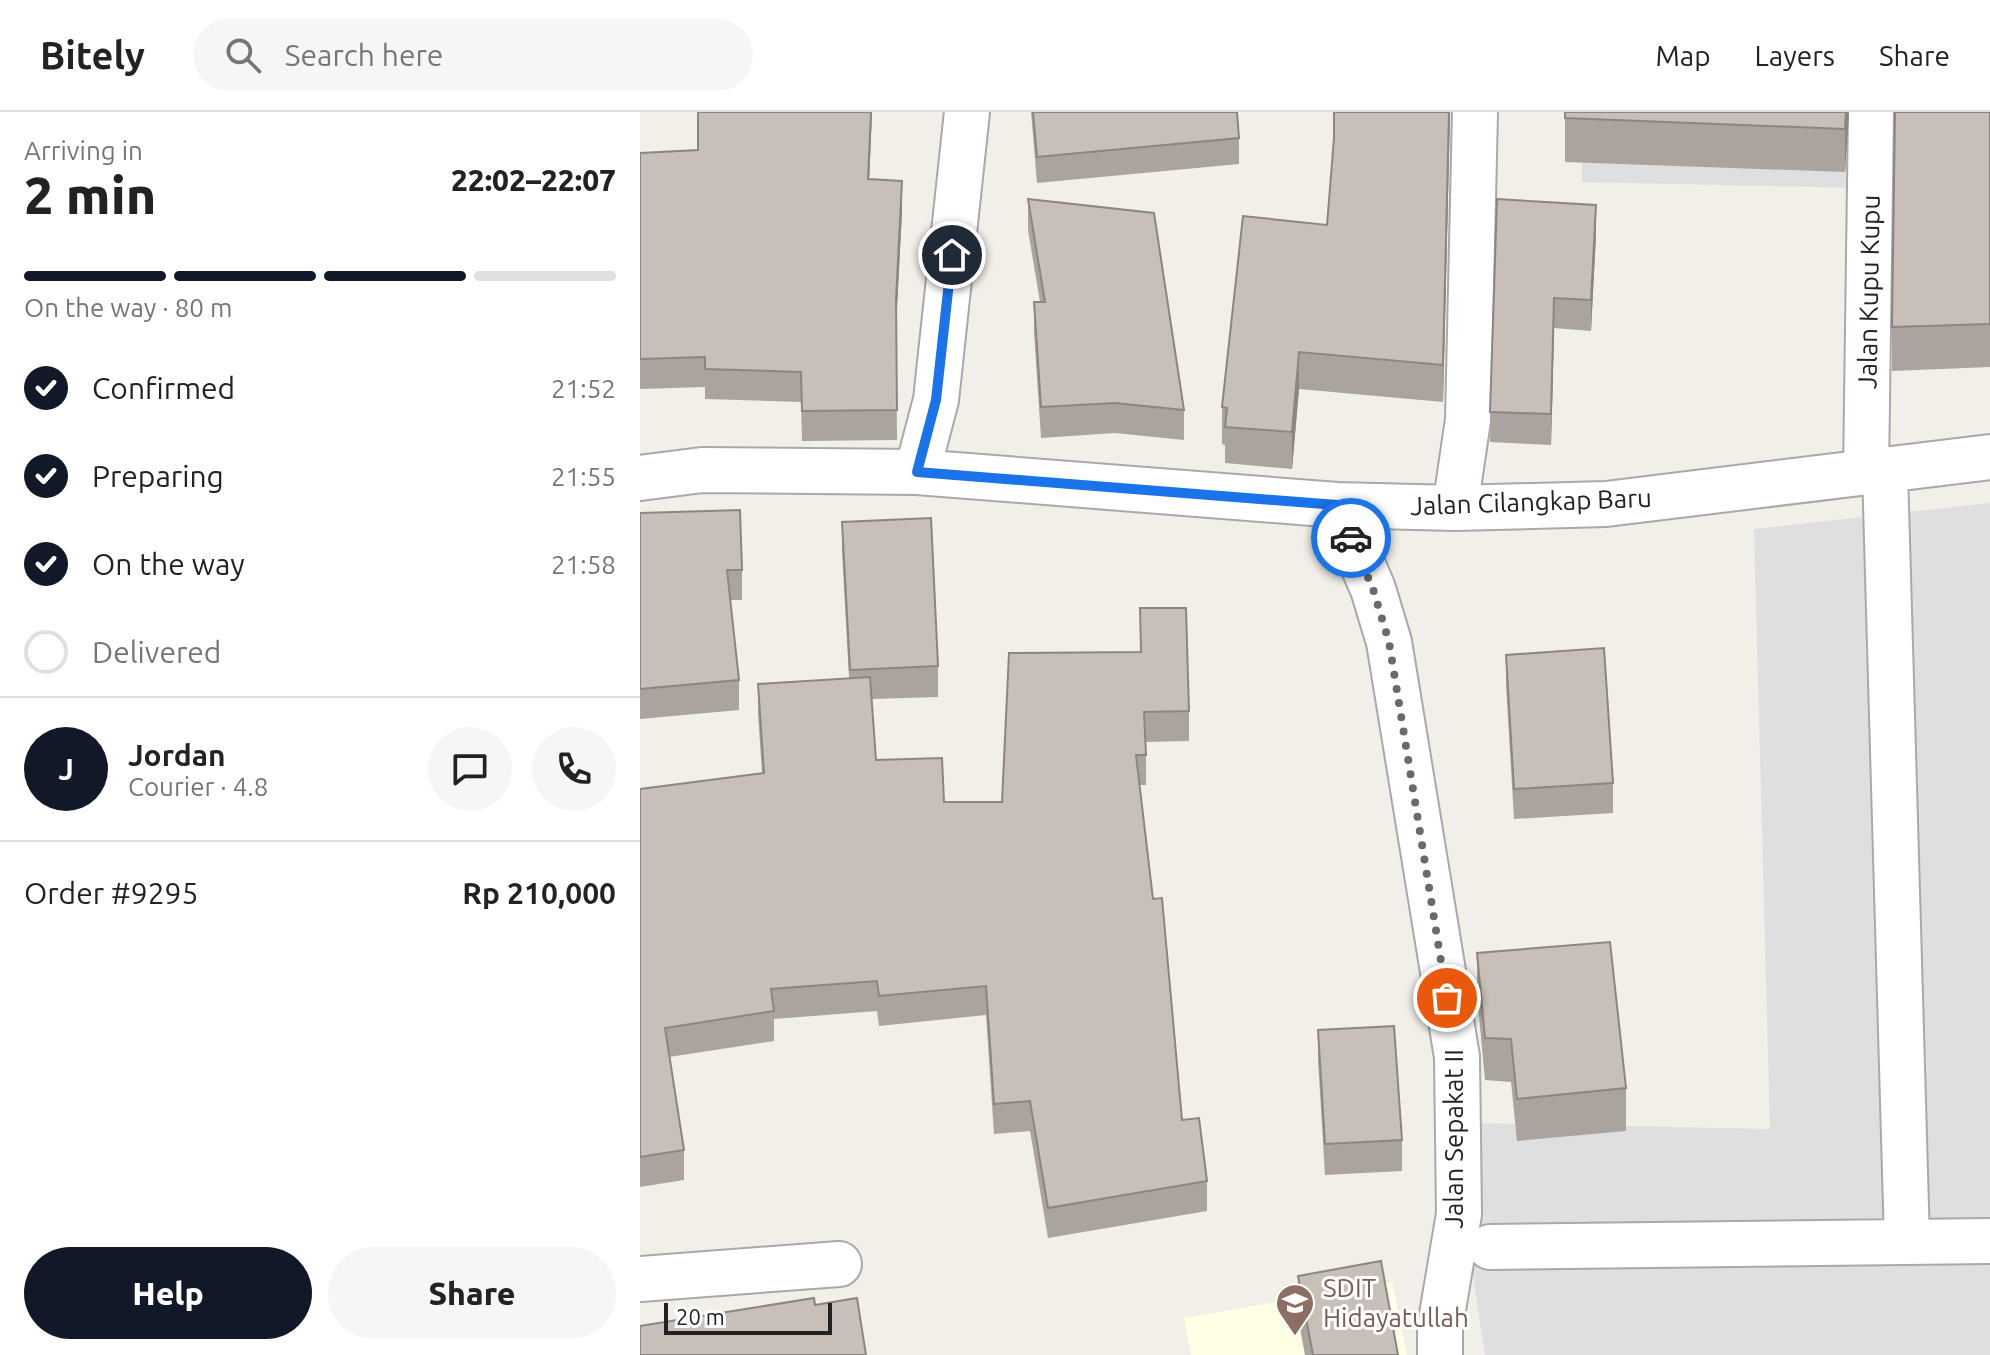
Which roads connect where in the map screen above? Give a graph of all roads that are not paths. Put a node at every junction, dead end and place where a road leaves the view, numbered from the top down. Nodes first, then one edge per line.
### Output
1 (967, 112) edge
2 (1475, 112) edge
3 (1871, 112) edge
4 (1990, 457) edge
5 (1876, 471) junction
6 (917, 472) junction
7 (640, 478) edge
8 (1337, 505) junction
9 (1455, 508) junction
10 (1990, 1241) edge
11 (1907, 1242) junction
12 (1490, 1247) dead end
13 (839, 1264) dead end
14 (640, 1279) edge
15 (1440, 1355) edge

1 - 6 street
2 - 9 street
3 - 5 street, Jalan Kupu Kupu
4 - 5 street, Jalan Cilangkap Baru
5 - 9 street, Jalan Cilangkap Baru
5 - 11 street, Jalan Kupu Kupu
6 - 7 street, Jalan Cilangkap Baru
6 - 8 street, Jalan Cilangkap Baru
8 - 9 street, Jalan Cilangkap Baru
8 - 15 street, Jalan Sepakat II
10 - 11 street
11 - 12 street
13 - 14 street

